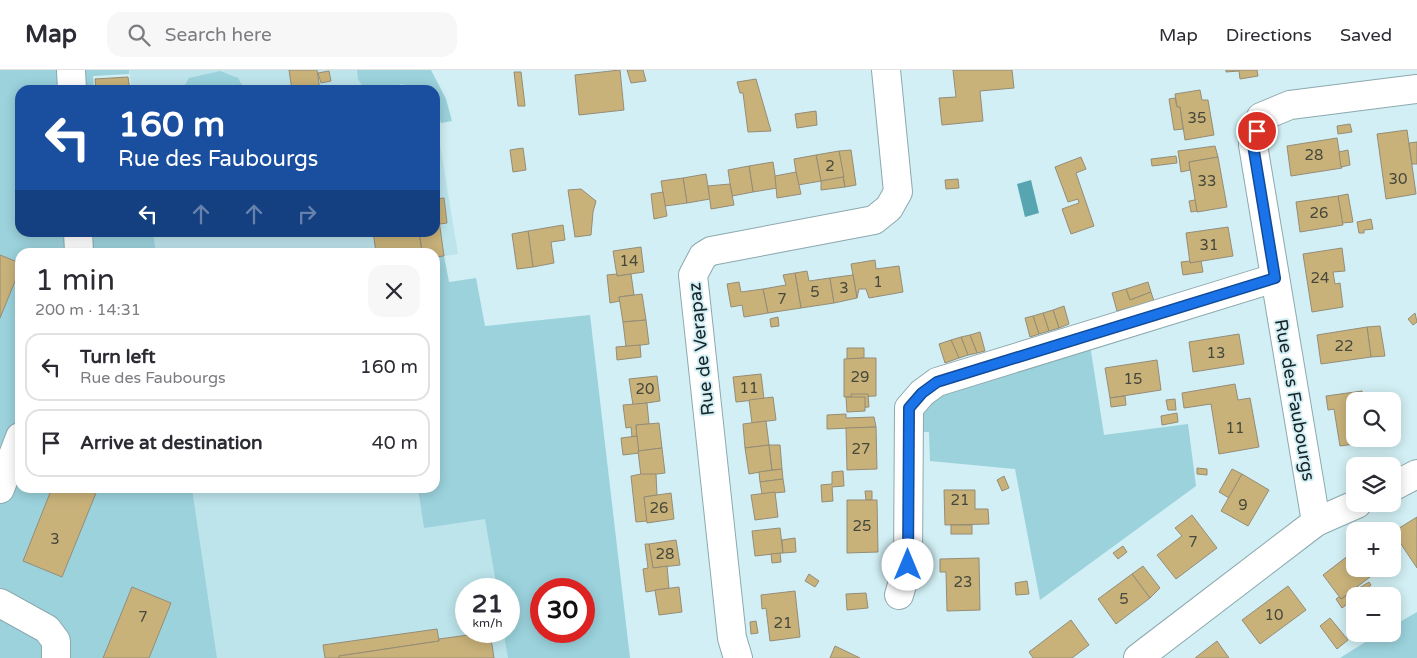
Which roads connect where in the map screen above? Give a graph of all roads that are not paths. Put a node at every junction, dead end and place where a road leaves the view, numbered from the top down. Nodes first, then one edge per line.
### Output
1 (71, 70) edge
2 (886, 70) edge
3 (72, 85) edge
4 (1417, 89) edge
5 (1275, 278) junction
6 (15, 450) edge
7 (1417, 474) edge
8 (1401, 482) edge
9 (0, 489) edge
10 (1346, 509) edge
11 (1316, 522) junction
12 (899, 595) dead end
13 (0, 603) edge
14 (56, 658) edge
15 (738, 658) edge
16 (1138, 658) edge

1 - 3 street
2 - 15 street, Rue de Verapaz
4 - 5 street, Rue des Faubourgs
5 - 11 street, Rue des Faubourgs
5 - 12 street
6 - 9 street
7 - 8 street
10 - 11 street
11 - 16 street
13 - 14 street

